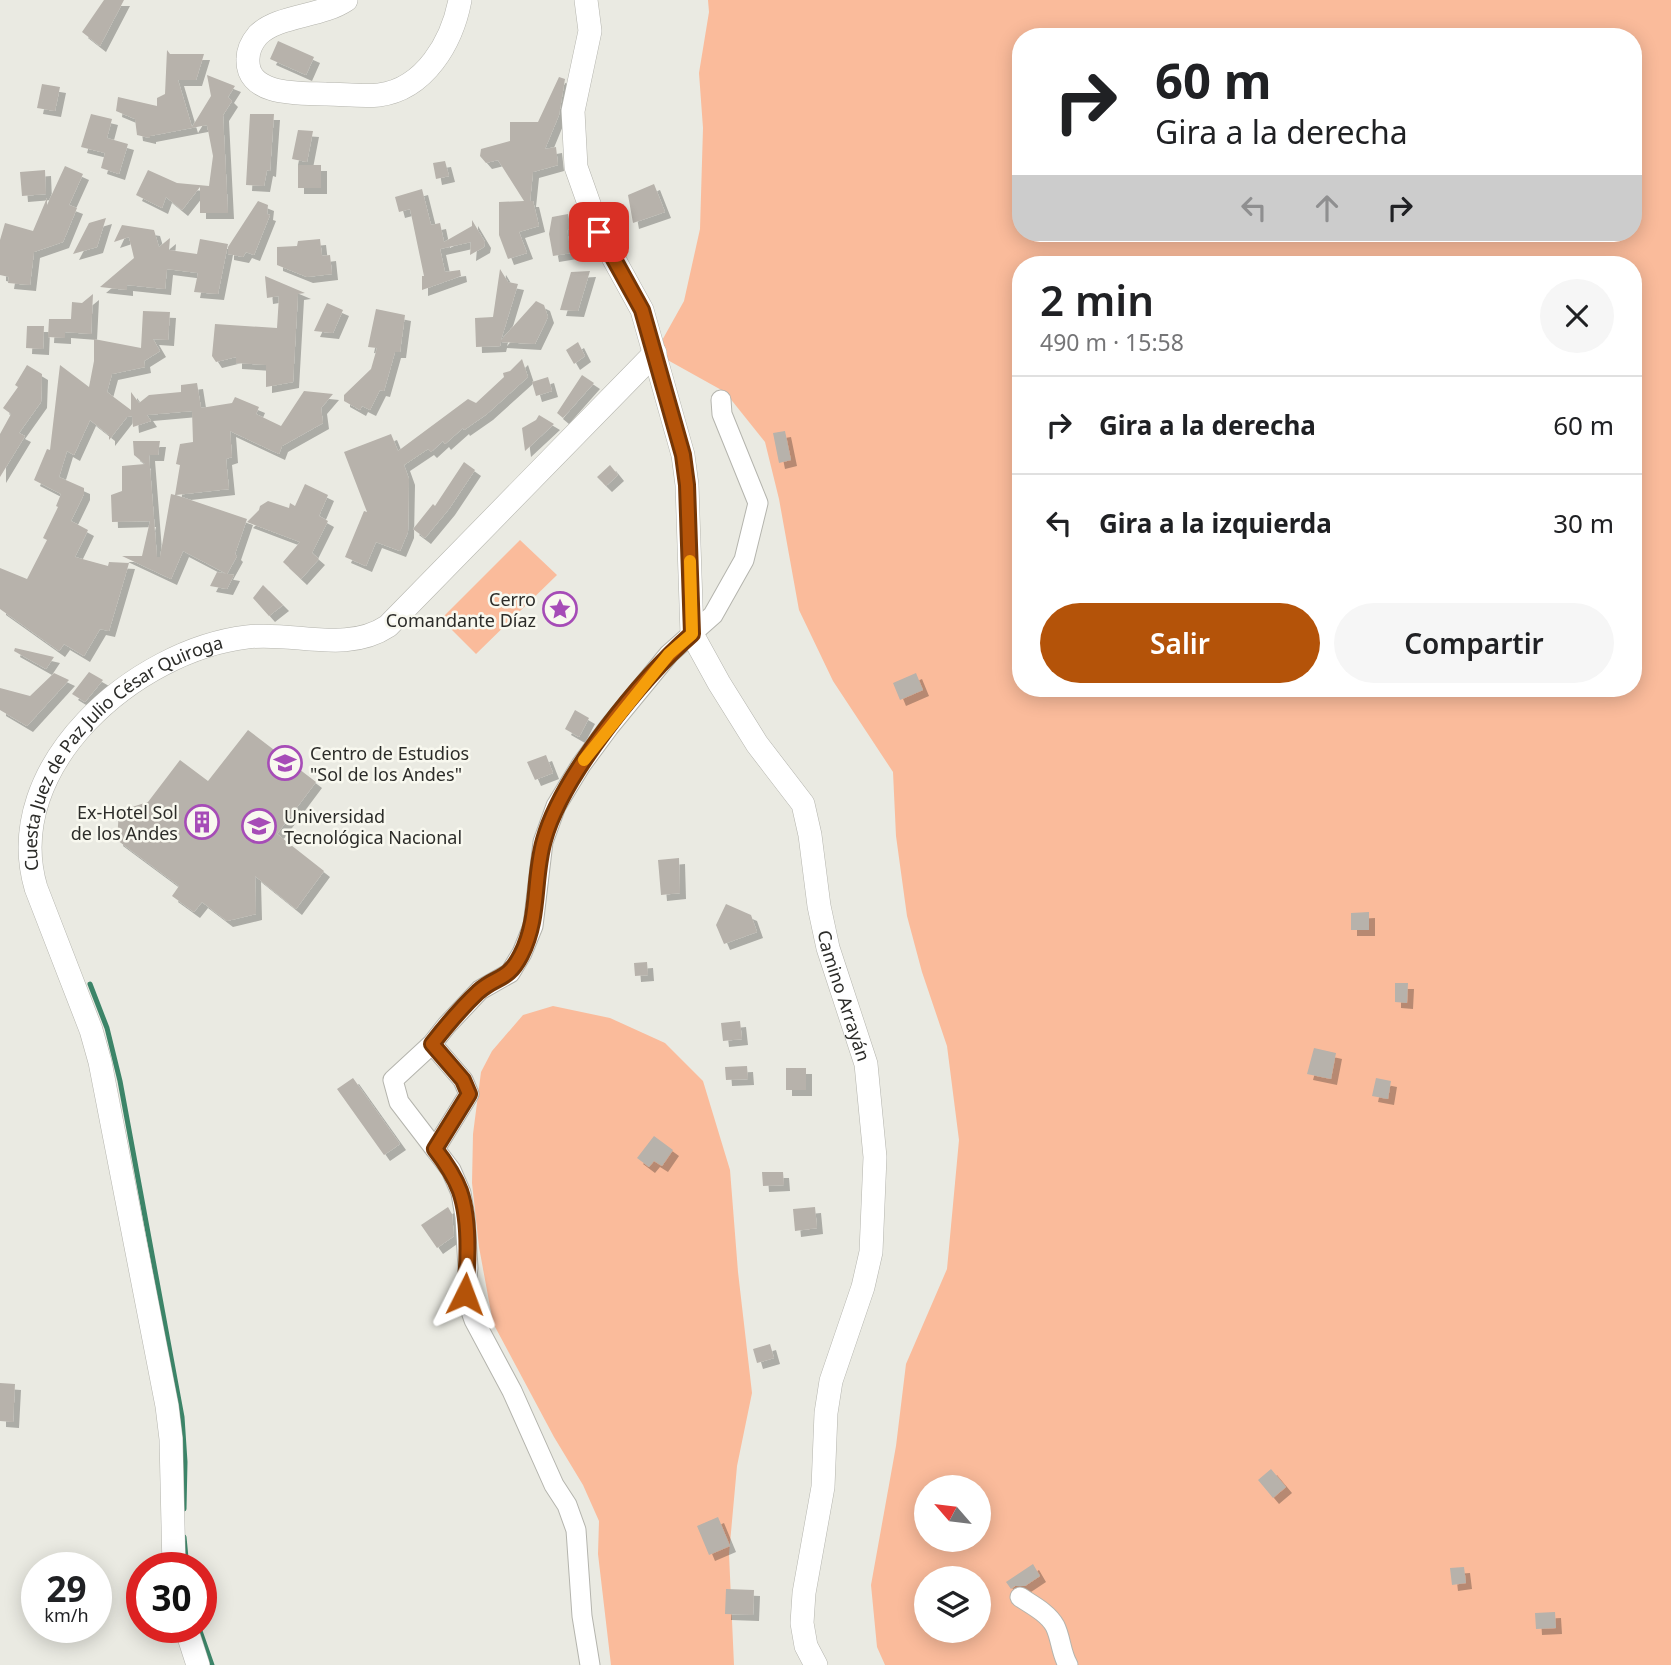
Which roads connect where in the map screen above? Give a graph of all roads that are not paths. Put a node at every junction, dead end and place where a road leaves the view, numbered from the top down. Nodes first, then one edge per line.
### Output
1 (346, 0) edge
2 (460, 0) edge
3 (586, 0) edge
4 (654, 353) junction
5 (721, 400) dead end
6 (692, 634) junction
7 (432, 1044) junction
8 (435, 1149) junction
9 (174, 1552) edge
10 (1020, 1597) dead end
11 (191, 1643) edge
12 (198, 1665) edge
13 (590, 1665) edge
14 (816, 1665) edge
15 (1068, 1665) edge

1 - 2 street
3 - 4 street, Camino Arrayán
4 - 6 street, Camino Arrayán
4 - 9 street, Cuesta Juez de Paz Julio César Quiroga
5 - 6 street
6 - 7 street
6 - 14 street, Camino Arrayán
7 - 8 street
7 - 8 street
8 - 13 street
10 - 15 street
11 - 12 street

